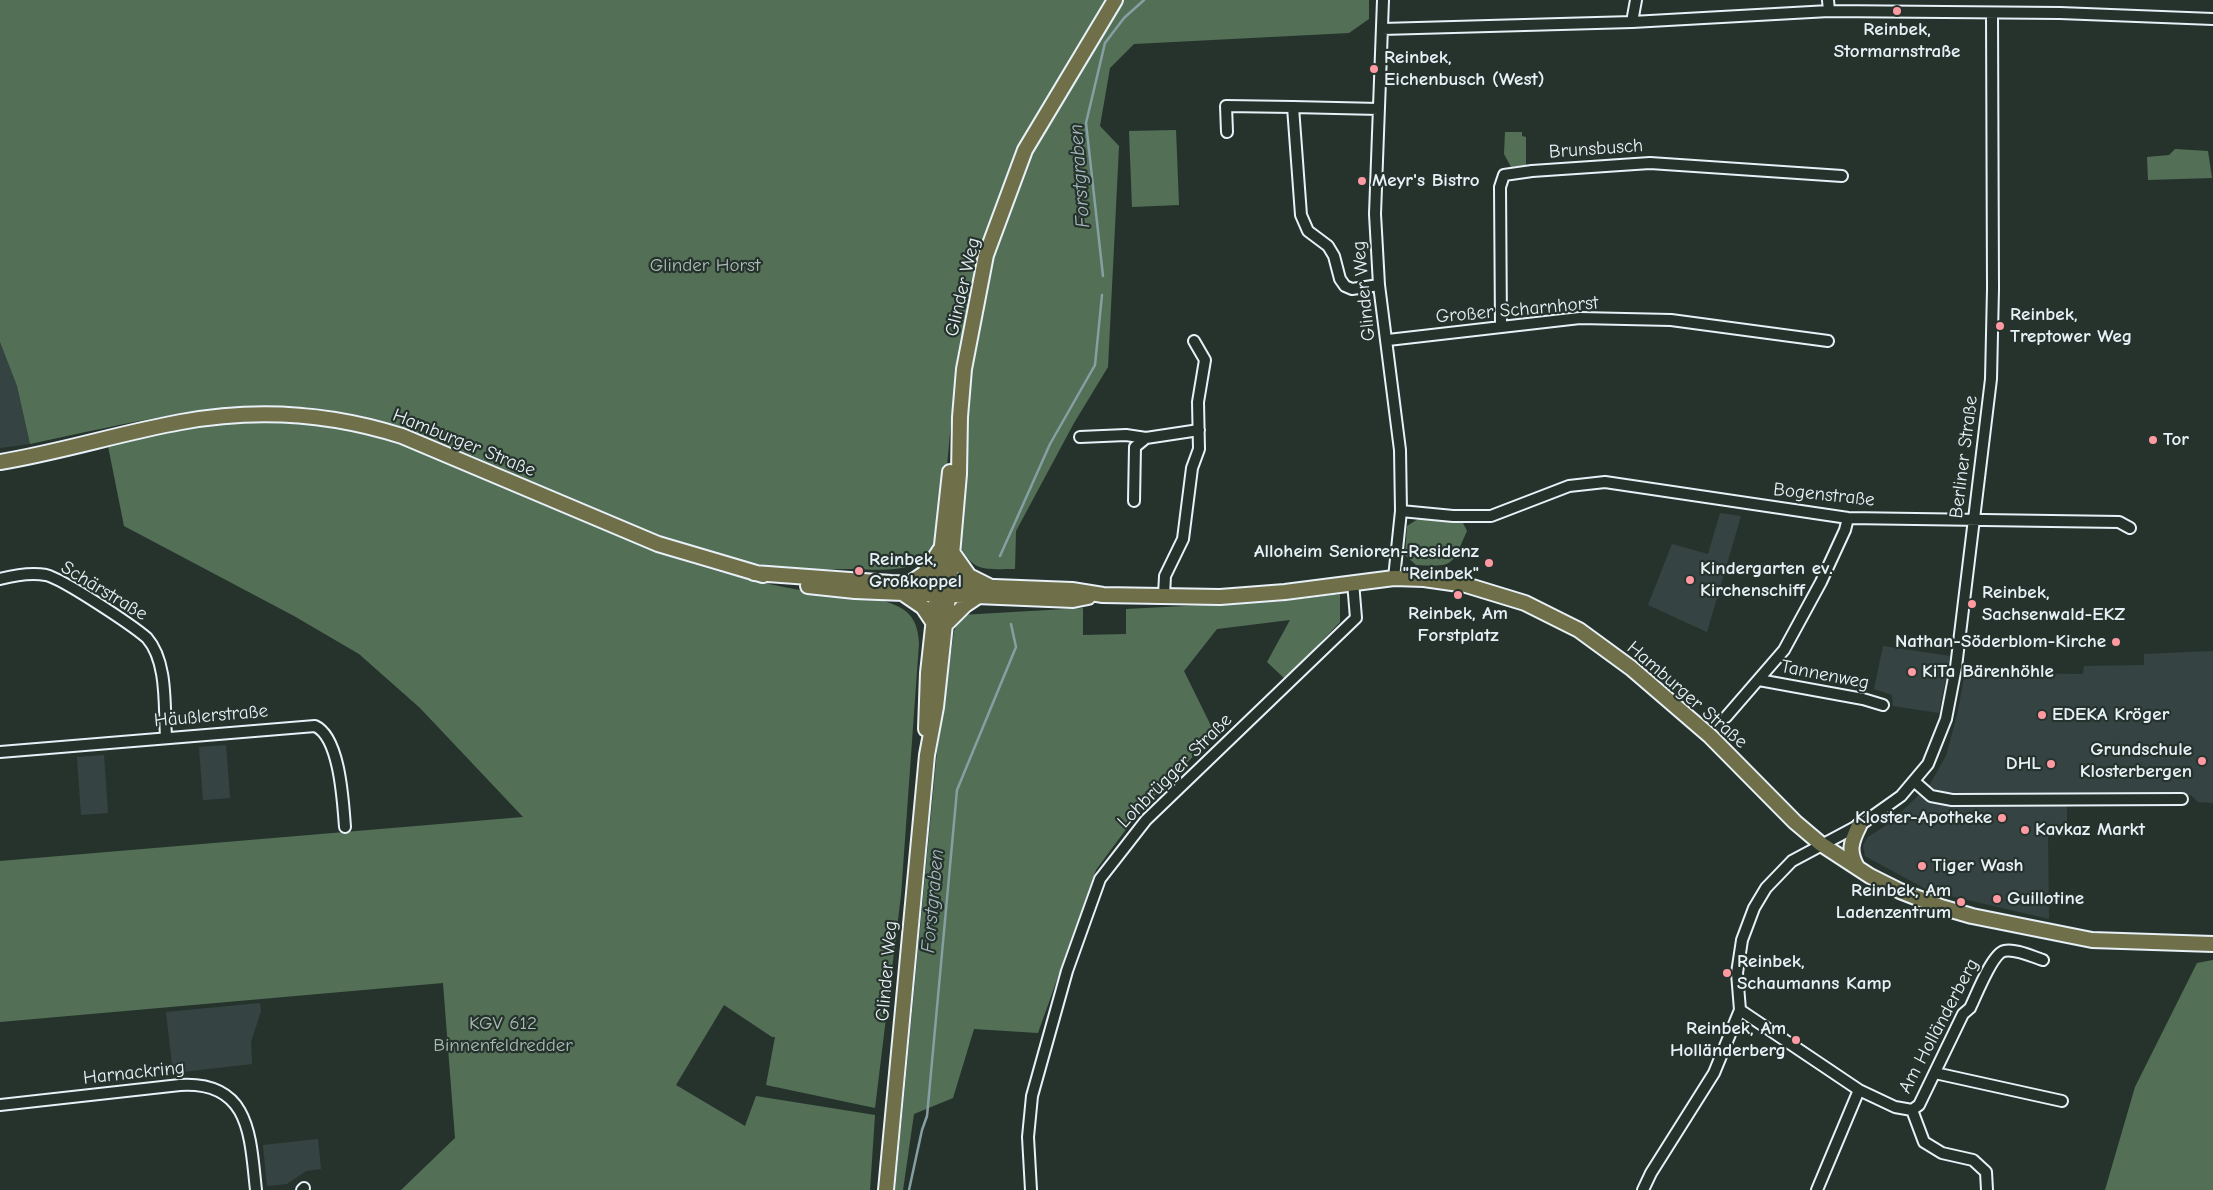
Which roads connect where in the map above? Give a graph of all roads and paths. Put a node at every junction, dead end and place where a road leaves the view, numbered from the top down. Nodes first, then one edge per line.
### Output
1 (1115, 0) edge
2 (1383, 0) edge
3 (1636, 0) edge
4 (1828, 5) edge
5 (1992, 13) junction
6 (2213, 19) edge
7 (1632, 22) junction
8 (1382, 29) junction
9 (1293, 107) junction
10 (1378, 109) junction
11 (1227, 132) dead end
12 (1842, 176) dead end
13 (1380, 285) junction
14 (1501, 326) junction
15 (1388, 340) junction
16 (1828, 341) dead end
17 (1194, 342) dead end
18 (1198, 430) junction
19 (1080, 437) dead end
20 (1146, 438) junction
21 (0, 462) edge
22 (1134, 501) dead end
23 (1401, 511) junction
24 (1848, 518) junction
25 (1975, 521) junction
26 (2130, 528) dead end
27 (947, 548) junction
28 (1394, 578) junction
29 (0, 580) edge
30 (1353, 582) junction
31 (996, 588) junction
32 (906, 589) junction
33 (943, 590) junction
34 (1103, 595) junction
35 (1164, 595) junction
36 (977, 597) junction
37 (938, 625) junction
38 (1759, 680) junction
39 (1883, 705) dead end
40 (1726, 716) dead end
41 (166, 737) junction
42 (0, 752) edge
43 (1915, 782) junction
44 (2182, 799) dead end
45 (1858, 826) junction
46 (345, 827) dead end
47 (1821, 844) junction
48 (1857, 867) junction
49 (2213, 944) edge
50 (2043, 960) dead end
51 (1740, 1010) junction
52 (1935, 1073) junction
53 (1859, 1090) junction
54 (2062, 1101) dead end
55 (0, 1105) edge
56 (1912, 1110) junction
57 (256, 1190) edge
58 (886, 1190) edge
59 (1031, 1190) edge
60 (1643, 1190) edge
61 (1817, 1190) edge
62 (1987, 1190) edge

1 - 27 main road, Glinder Weg
2 - 8 street, Glinder Weg
3 - 7 street
4 - 5 street
4 - 7 street
5 - 6 street
5 - 25 street, Berliner Straße
7 - 8 street
8 - 10 street, Glinder Weg
9 - 10 street
9 - 11 street
9 - 13 street
10 - 13 street, Glinder Weg
12 - 14 street, Brunsbusch
13 - 15 street, Glinder Weg
14 - 15 street, Großer Scharnhorst
14 - 16 street, Großer Scharnhorst
15 - 23 street, Glinder Weg
17 - 18 street
18 - 20 street
18 - 35 street
19 - 20 street
20 - 22 street
21 - 32 main road, Hamburger Straße
23 - 24 street, Bogenstraße
23 - 28 street, Glinder Weg
24 - 25 street, Bogenstraße
24 - 38 street
25 - 26 street, Bogenstraße
25 - 43 street, Berliner Straße
27 - 31 main road
27 - 32 main road
27 - 33 main road, Glinder Weg
28 - 30 main road, Hamburger Straße
28 - 47 main road, Hamburger Straße
29 - 41 street, Schärstraße
30 - 35 main road, Hamburger Straße
30 - 59 street, Lohbrügger Straße
31 - 33 main road, Hamburger Straße
31 - 34 main road, Hamburger Straße
32 - 33 main road, Hamburger Straße
32 - 37 main road
33 - 36 main road, Hamburger Straße
33 - 37 main road, Glinder Weg
34 - 35 main road, Hamburger Straße
34 - 36 main road, Hamburger Straße
36 - 37 main road
37 - 58 main road, Glinder Weg
38 - 39 street, Tannenweg
38 - 40 street
41 - 42 street, Häußlerstraße
41 - 46 street, Häußlerstraße
43 - 44 street
43 - 45 street, Berliner Straße
45 - 47 street, Berliner Straße
45 - 48 main road
47 - 48 main road, Hamburger Straße
47 - 51 street, Berliner Straße
48 - 49 main road, Hamburger Straße
50 - 52 street, Am Holländerberg
51 - 53 street, Am Holländerberg
51 - 60 street
52 - 54 street
52 - 56 street, Am Holländerberg
53 - 56 street, Am Holländerberg
53 - 61 street
55 - 57 street, Harnackring
56 - 62 street

